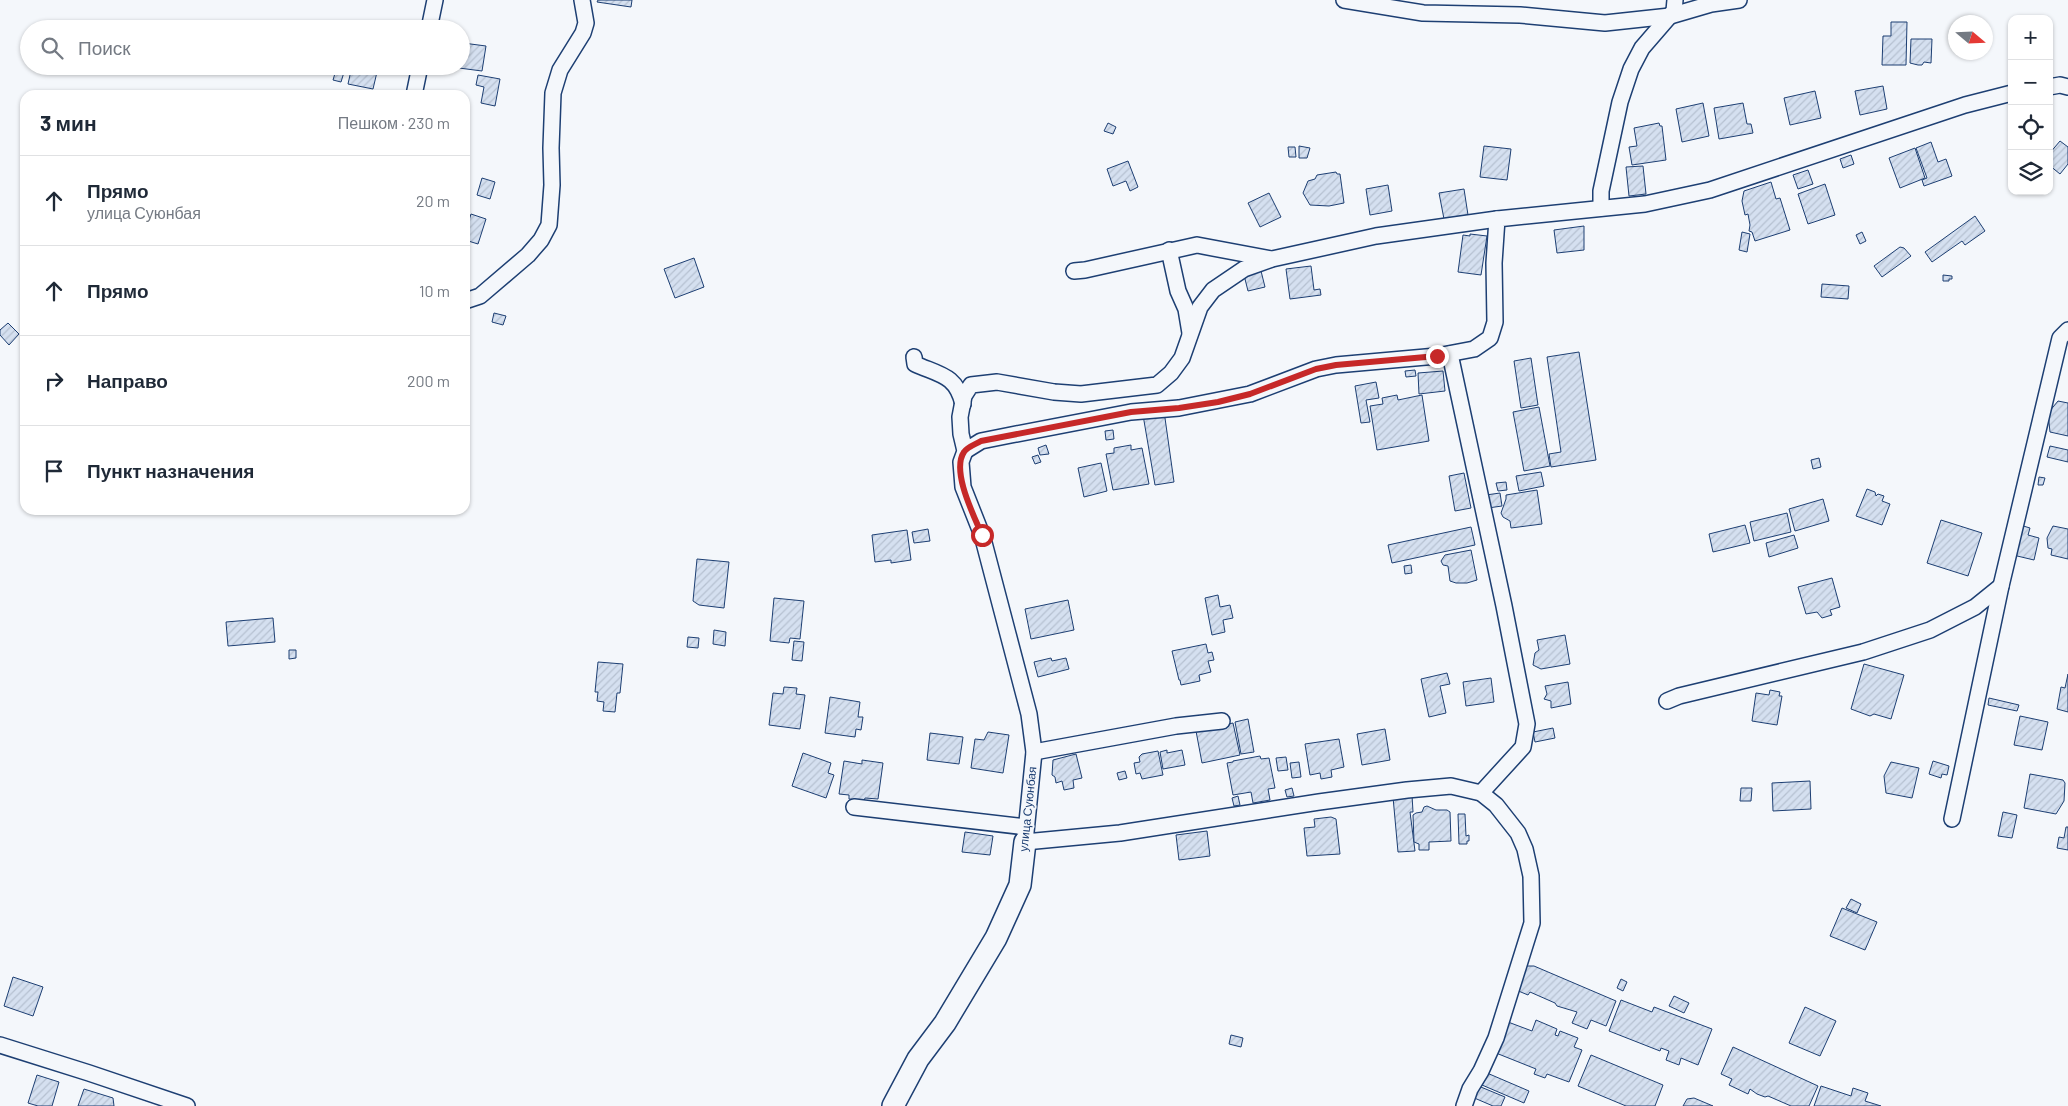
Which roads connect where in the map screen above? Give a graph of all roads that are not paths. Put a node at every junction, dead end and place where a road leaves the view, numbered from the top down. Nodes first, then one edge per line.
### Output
1 (435, 0) edge
2 (582, 0) edge
3 (1344, 0) edge
4 (1674, 0) edge
5 (1739, 0) edge
6 (1670, 16) junction
7 (431, 20) edge
8 (418, 75) edge
9 (2053, 86) edge
10 (2068, 87) edge
11 (415, 90) edge
12 (2008, 94) edge
13 (1602, 208) junction
14 (1497, 219) junction
15 (1168, 250) junction
16 (1272, 259) junction
17 (1074, 271) dead end
18 (470, 299) edge
19 (2068, 330) edge
20 (1191, 335) junction
21 (1450, 354) junction
22 (914, 357) dead end
23 (962, 404) junction
24 (965, 451) junction
25 (2001, 586) junction
26 (1666, 701) dead end
27 (1222, 720) dead end
28 (1034, 752) junction
29 (1481, 793) junction
30 (854, 807) dead end
31 (1952, 819) dead end
32 (1026, 834) junction
33 (0, 1046) edge
34 (186, 1106) edge
35 (893, 1106) edge
36 (1464, 1106) edge

1 - 7 street
2 - 18 street
3 - 6 street
4 - 6 street
5 - 6 street
6 - 13 street
8 - 11 street
9 - 10 street
12 - 13 street
13 - 14 street
14 - 16 street
14 - 21 street
15 - 16 street
15 - 17 street
15 - 20 street
16 - 20 street
19 - 25 street
20 - 23 street
21 - 24 street
21 - 29 street
22 - 23 street
23 - 24 street, улица Суюнбая
24 - 28 street, улица Суюнбая
25 - 26 street
25 - 31 street
27 - 28 street
28 - 32 street, улица Суюнбая
29 - 32 street
29 - 36 street
30 - 32 street
32 - 35 street, улица Суюнбая
33 - 34 street

